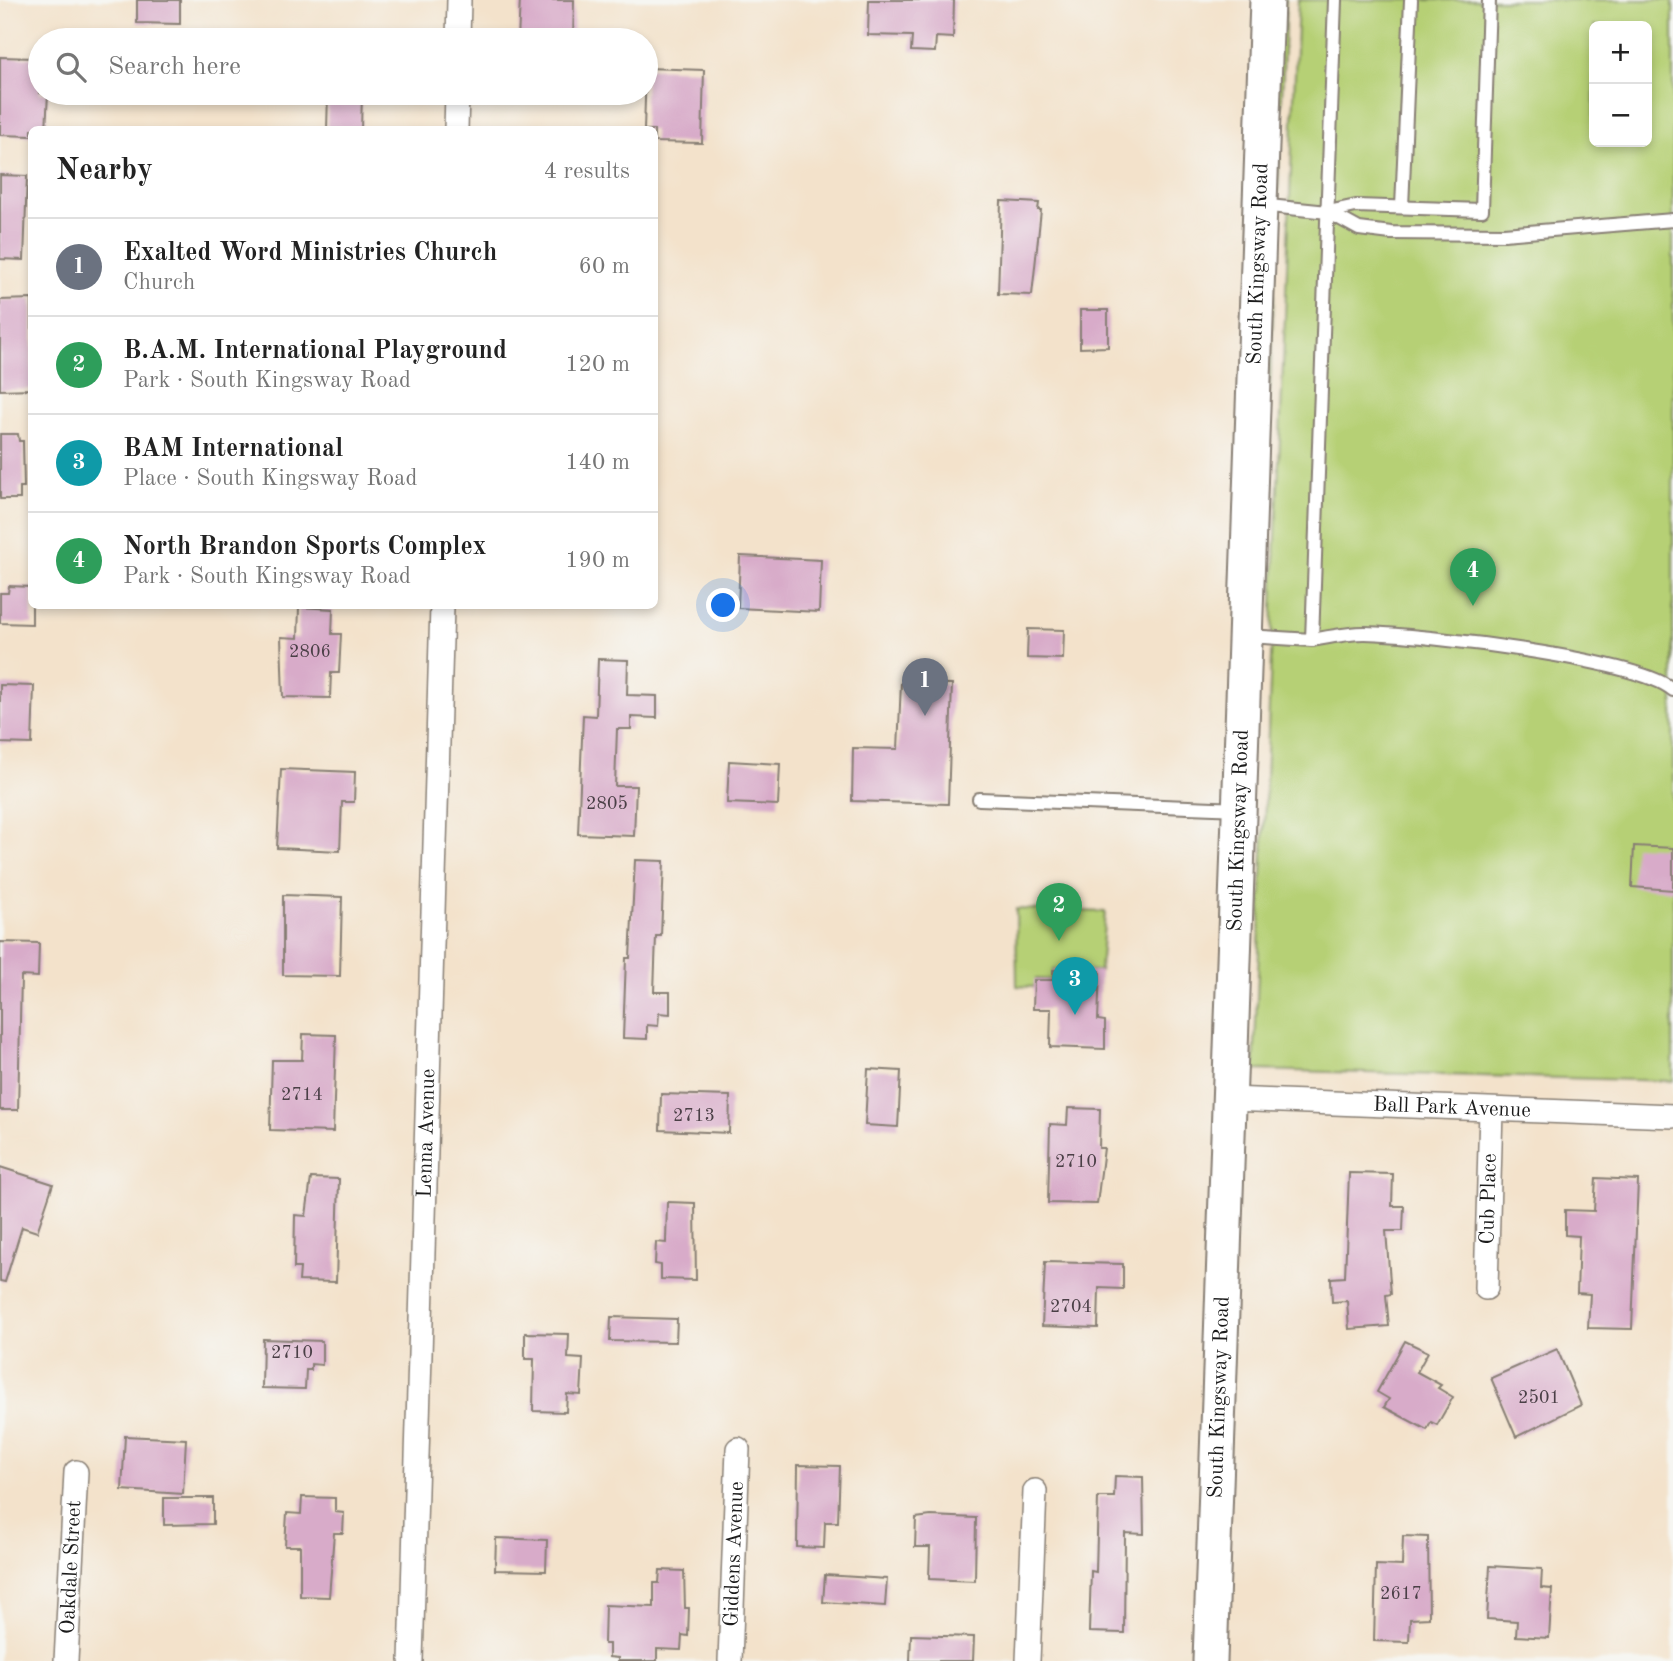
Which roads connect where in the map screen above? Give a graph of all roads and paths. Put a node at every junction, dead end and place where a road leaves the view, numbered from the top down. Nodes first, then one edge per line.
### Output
1 (459, 0) edge
2 (1267, 0) edge
3 (1335, 0) edge
4 (1411, 0) edge
5 (1489, 0) edge
6 (458, 28) edge
7 (457, 105) edge
8 (456, 126) edge
9 (1260, 205) junction
10 (1402, 207) junction
11 (1328, 212) junction
12 (1673, 220) edge
13 (442, 609) edge
14 (1246, 636) junction
15 (1312, 640) junction
16 (1673, 690) edge
17 (979, 799) dead end
18 (1240, 809) junction
19 (1230, 1099) junction
20 (1491, 1110) junction
21 (1673, 1116) edge
22 (1486, 1288) dead end
23 (738, 1449) dead end
24 (76, 1472) dead end
25 (1035, 1491) dead end
26 (66, 1661) edge
27 (411, 1661) edge
28 (730, 1661) edge
29 (1028, 1661) edge
30 (1210, 1661) edge

1 - 6 street
2 - 9 street, South Kingsway Road
3 - 11 lane
4 - 10 lane
5 - 10 lane
7 - 8 street
9 - 11 lane
9 - 14 street, South Kingsway Road
10 - 11 lane
11 - 12 lane
11 - 15 lane
13 - 27 street, Lenna Avenue
14 - 15 lane
14 - 18 street, South Kingsway Road
15 - 16 lane
17 - 18 lane
18 - 19 street, South Kingsway Road
19 - 20 street, Ball Park Avenue
19 - 30 street, South Kingsway Road
20 - 21 street, Ball Park Avenue
20 - 22 street, Cub Place
23 - 28 street, Giddens Avenue
24 - 26 street, Oakdale Street
25 - 29 street

